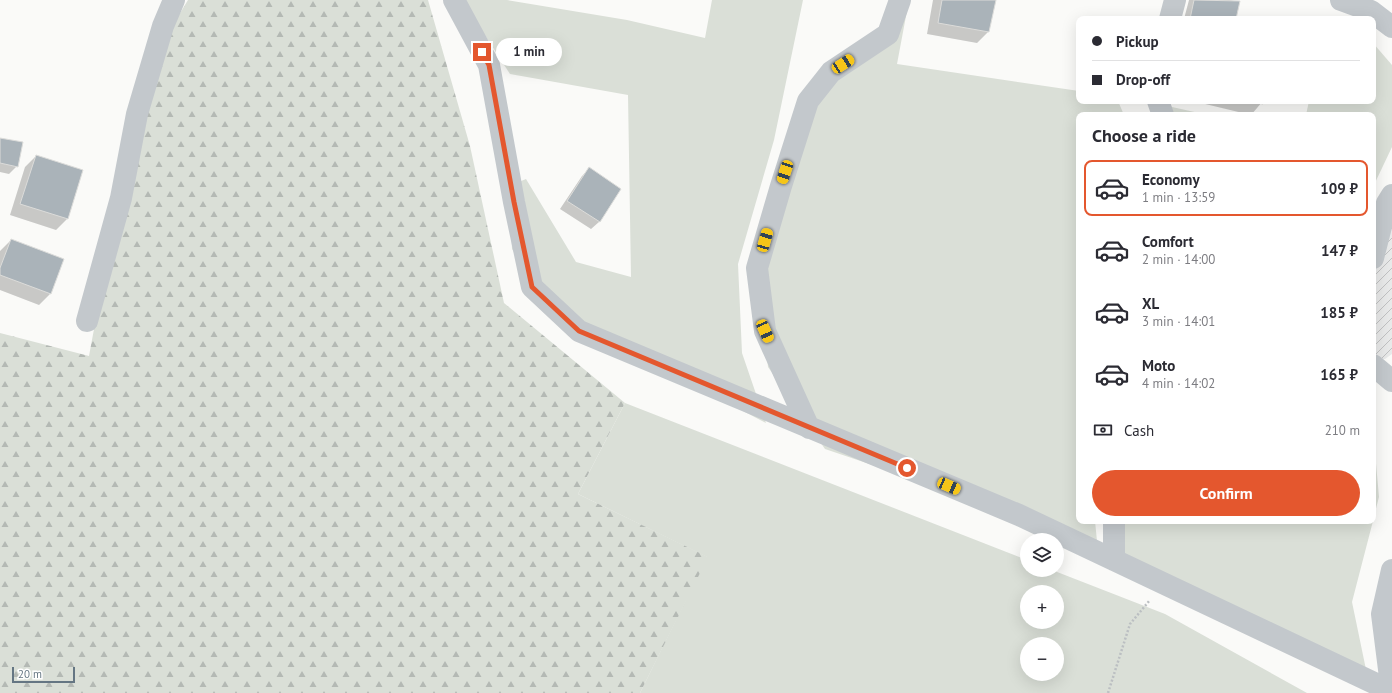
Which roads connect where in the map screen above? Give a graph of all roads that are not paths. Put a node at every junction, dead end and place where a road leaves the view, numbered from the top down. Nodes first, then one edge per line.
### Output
1 (174, 0) edge
2 (454, 0) edge
3 (900, 0) edge
4 (1175, 0) edge
5 (1341, 0) edge
6 (1374, 6) edge
7 (1171, 16) edge
8 (1392, 27) edge
9 (1392, 195) edge
10 (1376, 246) edge
11 (87, 320) dead end
12 (1376, 368) edge
13 (1392, 381) edge
14 (809, 428) junction
15 (1114, 524) edge
16 (1114, 560) junction
17 (1392, 570) edge
18 (1391, 693) edge

1 - 11 street
2 - 14 street
3 - 14 street
4 - 7 street
5 - 6 street
6 - 8 street
9 - 10 street
12 - 13 street
14 - 16 street
15 - 16 street
16 - 18 street
17 - 18 street

